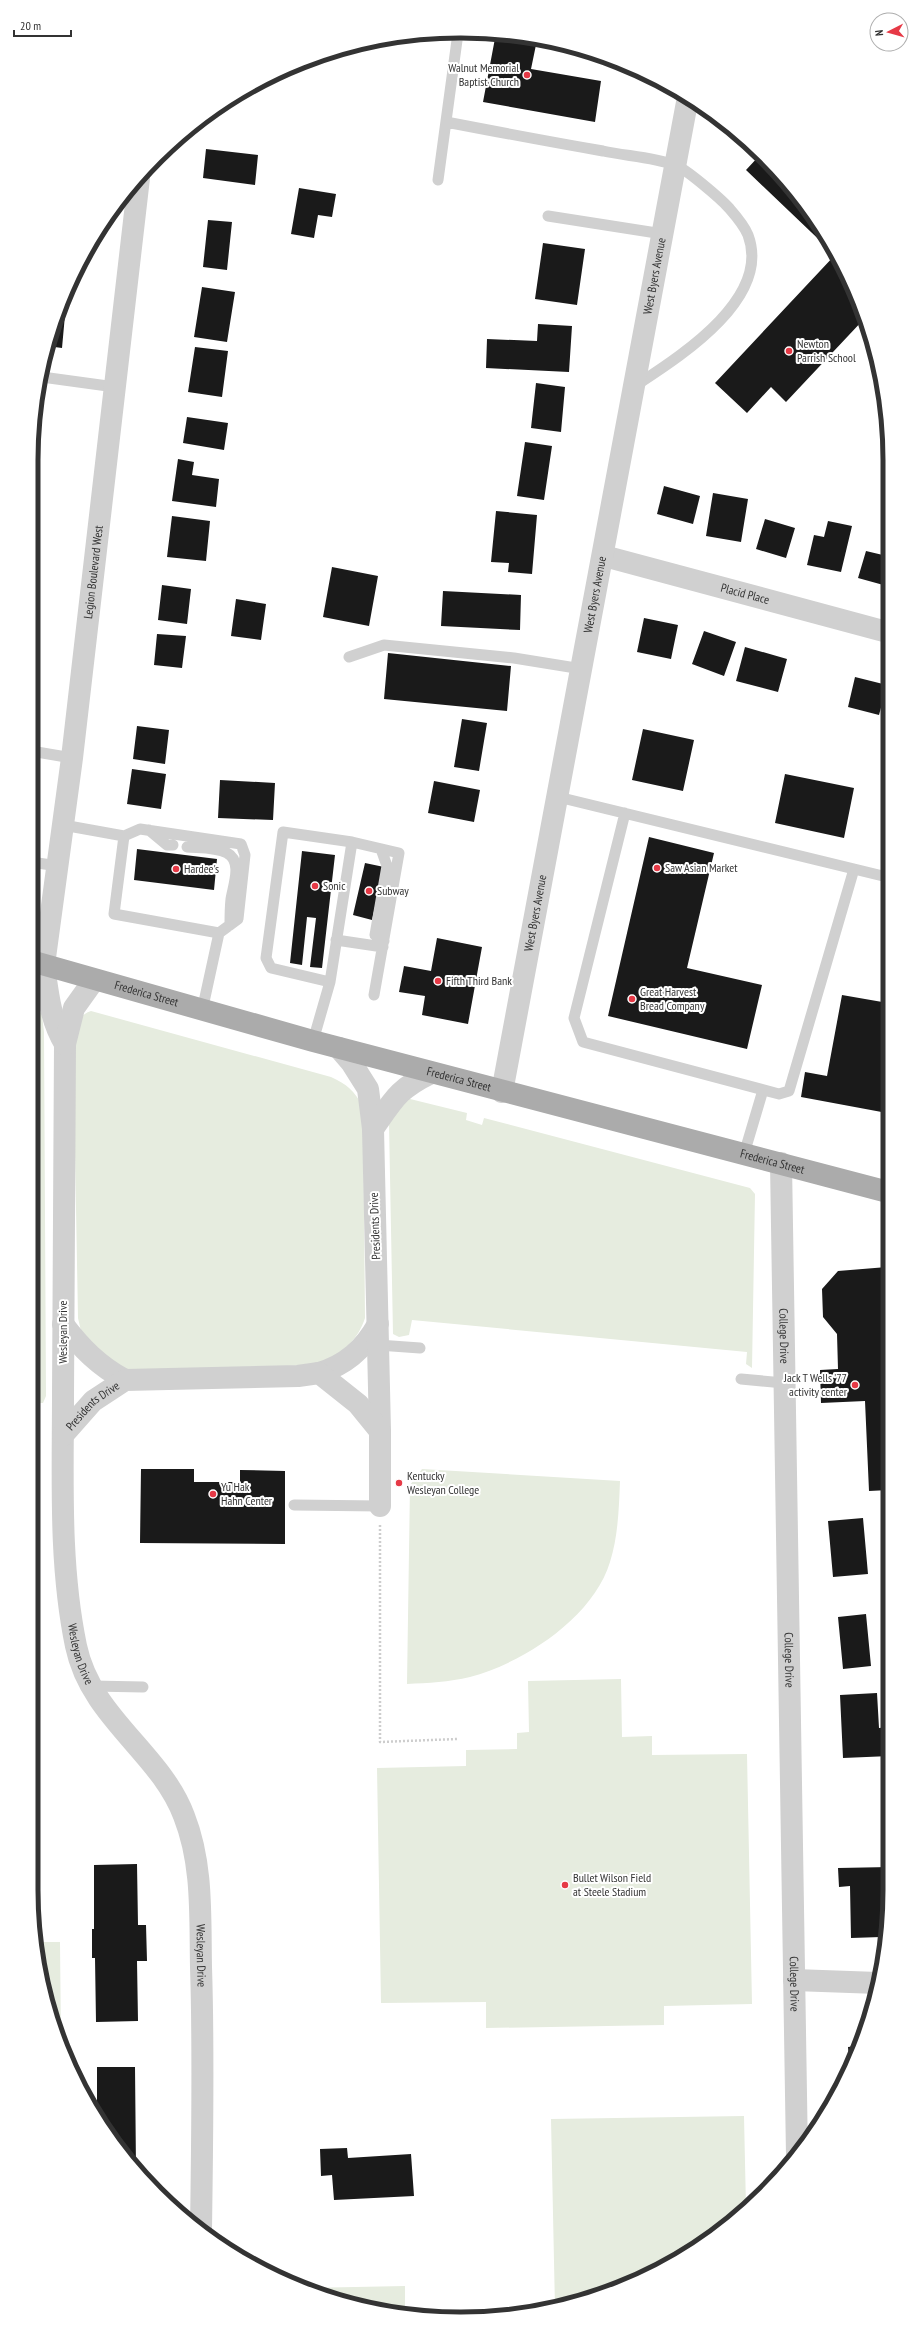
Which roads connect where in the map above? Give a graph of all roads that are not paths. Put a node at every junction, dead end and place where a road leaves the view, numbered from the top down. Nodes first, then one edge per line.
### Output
1 (457, 38) edge
2 (687, 104) edge
3 (446, 122) junction
4 (676, 165) junction
5 (438, 180) dead end
6 (138, 188) edge
7 (548, 216) dead end
8 (663, 234) junction
9 (46, 378) edge
10 (635, 386) junction
11 (115, 387) junction
12 (604, 556) junction
13 (883, 631) edge
14 (349, 657) dead end
15 (582, 669) junction
16 (38, 752) edge
17 (72, 758) junction
18 (558, 796) junction
19 (625, 813) junction
20 (63, 825) junction
21 (149, 830) junction
22 (124, 836) junction
23 (352, 842) junction
24 (172, 846) dead end
25 (187, 847) dead end
26 (381, 849) junction
27 (38, 863) edge
28 (58, 866) junction
29 (854, 869) junction
30 (883, 876) edge
31 (230, 924) junction
32 (219, 933) junction
33 (336, 940) junction
34 (383, 944) junction
35 (38, 963) edge
36 (94, 980) junction
37 (330, 982) junction
38 (374, 995) dead end
39 (202, 1011) junction
40 (313, 1041) junction
41 (65, 1044) junction
42 (339, 1048) junction
43 (431, 1072) junction
44 (763, 1090) junction
45 (502, 1092) junction
46 (373, 1129) junction
47 (744, 1154) junction
48 (780, 1164) junction
49 (883, 1191) edge
50 (63, 1324) junction
51 (378, 1334) junction
52 (420, 1348) dead end
53 (319, 1373) junction
54 (741, 1379) dead end
55 (125, 1380) junction
56 (784, 1384) junction
57 (380, 1430) junction
58 (63, 1435) junction
59 (294, 1505) dead end
60 (380, 1506) joint
61 (92, 1686) junction
62 (143, 1687) dead end
63 (794, 1980) junction
64 (873, 1983) edge
65 (797, 2146) edge
66 (202, 2224) edge

1 - 3 lane
2 - 4 street, West Byers Avenue
3 - 4 lane
3 - 5 lane
4 - 8 street, West Byers Avenue
4 - 10 lane
6 - 11 street, Legion Boulevard West
7 - 8 lane
8 - 10 street, West Byers Avenue
9 - 11 lane
10 - 12 street, West Byers Avenue
11 - 17 street, Legion Boulevard West
12 - 13 street, Placid Place
12 - 15 street, West Byers Avenue
14 - 15 lane
15 - 18 street, West Byers Avenue
16 - 17 lane
17 - 20 street, Legion Boulevard West
18 - 19 lane
18 - 45 street, West Byers Avenue
19 - 29 lane
19 - 44 lane
20 - 22 lane
20 - 28 street, Legion Boulevard West
21 - 22 lane
21 - 24 lane
21 - 31 lane
22 - 32 lane
23 - 26 lane
23 - 33 lane
23 - 37 lane
25 - 31 lane
26 - 34 lane
26 - 34 lane
27 - 28 lane
28 - 35 street, Legion Boulevard West
29 - 30 lane
29 - 44 lane
31 - 32 lane
32 - 39 lane
33 - 34 lane
33 - 37 lane
34 - 38 lane
35 - 36 main road, Frederica Street
35 - 41 street
36 - 39 main road, Frederica Street
36 - 41 street, Wesleyan Drive
37 - 40 lane
39 - 40 main road, Frederica Street
40 - 42 main road, Frederica Street
41 - 50 street, Wesleyan Drive
42 - 43 main road, Frederica Street
42 - 46 street, Presidents Drive
43 - 45 main road, Frederica Street
43 - 46 street
44 - 47 lane
45 - 47 main road, Frederica Street
46 - 51 street, Presidents Drive
47 - 48 main road, Frederica Street
48 - 49 main road, Frederica Street
48 - 56 street, College Drive
50 - 55 street, Presidents Drive
50 - 58 street, Wesleyan Drive
51 - 52 lane
51 - 53 street, Presidents Drive
51 - 57 street, Presidents Drive
53 - 55 street, Presidents Drive
53 - 57 street
54 - 56 lane
55 - 58 street, Presidents Drive
56 - 63 street, College Drive
57 - 60 street, Presidents Drive
58 - 61 street, Wesleyan Drive
59 - 60 lane
61 - 62 lane
61 - 66 street, Wesleyan Drive
63 - 64 street
63 - 65 street, College Drive

